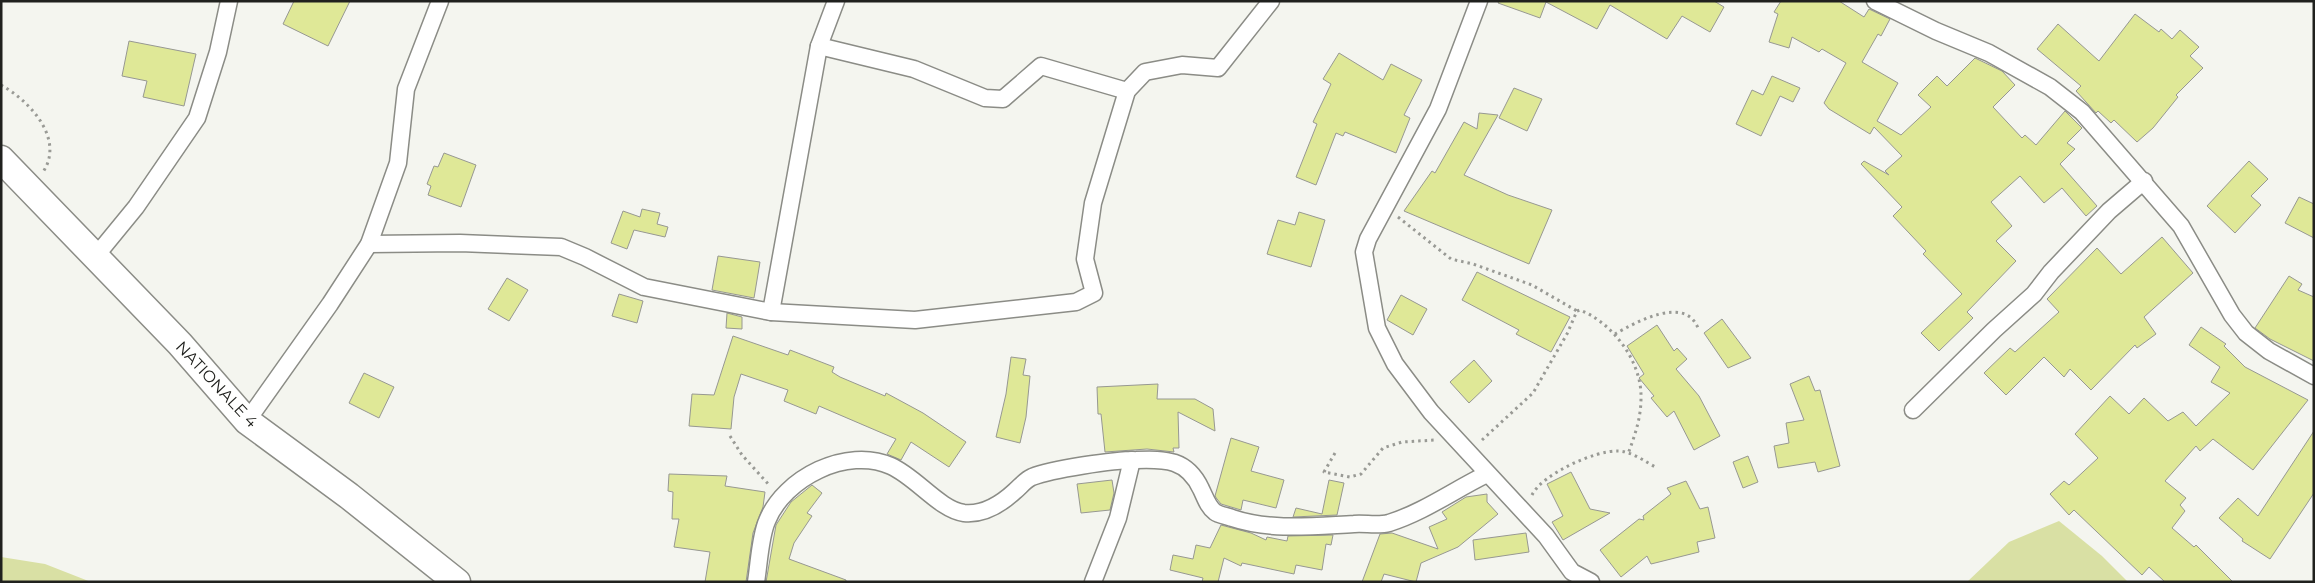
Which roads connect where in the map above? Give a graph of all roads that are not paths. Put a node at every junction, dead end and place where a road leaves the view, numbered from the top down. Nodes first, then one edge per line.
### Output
1 (230, 1) edge
2 (440, 1) edge
3 (836, 1) edge
4 (1271, 1) edge
5 (1479, 1) edge
6 (1875, 1) edge
7 (819, 46) junction
8 (1127, 92) junction
9 (1, 160) edge
10 (2144, 181) junction
11 (369, 244) junction
12 (94, 258) junction
13 (770, 312) junction
14 (2314, 376) edge
15 (1913, 410) dead end
16 (247, 421) junction
17 (1132, 460) junction
18 (1487, 474) junction
19 (1573, 577) edge
20 (456, 582) edge
21 (756, 582) edge
22 (1093, 582) edge
23 (1592, 582) edge

1 - 12 street
2 - 11 street
3 - 7 street
4 - 8 street
5 - 18 street
6 - 10 street
7 - 8 street
7 - 13 street
8 - 13 street
9 - 12 highway, NATIONALE 4
10 - 14 street
10 - 15 street
11 - 13 street
11 - 16 street
12 - 16 highway, NATIONALE 4
16 - 20 highway, NATIONALE 4
17 - 18 street
17 - 21 street
17 - 22 street
18 - 19 street
19 - 23 street

